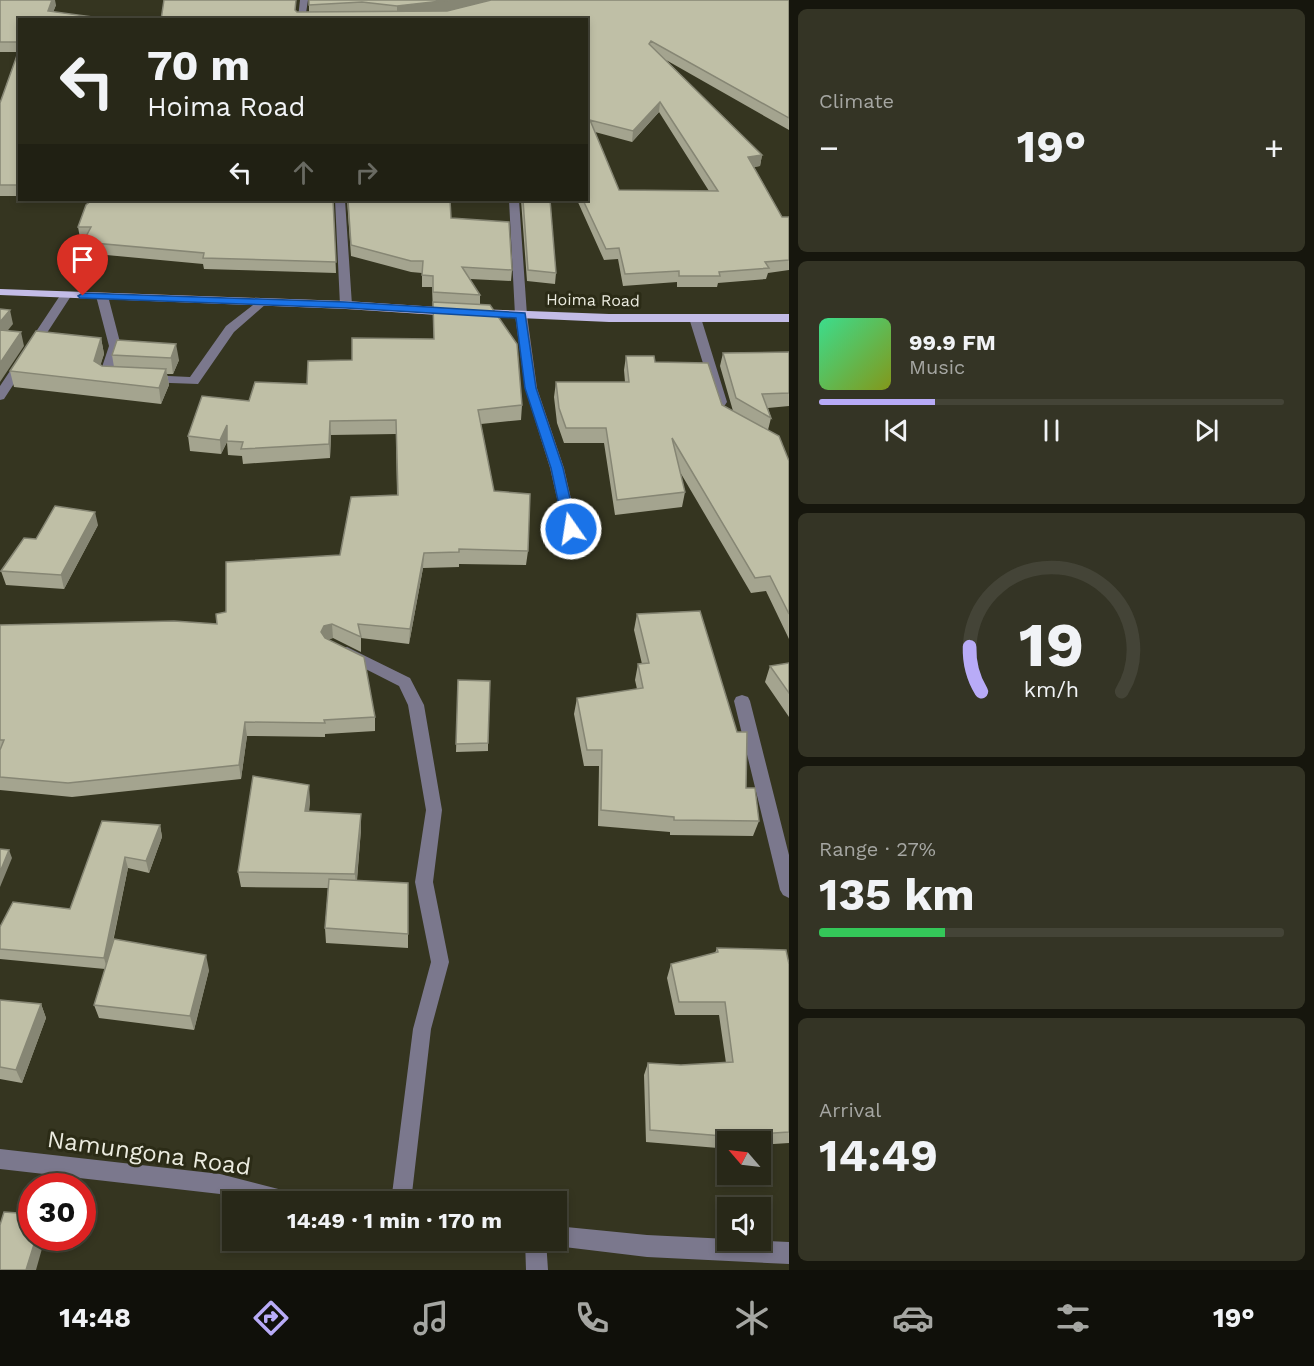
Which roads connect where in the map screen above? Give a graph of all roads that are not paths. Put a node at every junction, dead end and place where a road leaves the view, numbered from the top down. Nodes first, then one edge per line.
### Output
1 (304, 0) edge
2 (305, 18) edge
3 (340, 201) edge
4 (514, 201) edge
5 (0, 292) edge
6 (65, 296) junction
7 (102, 296) junction
8 (262, 302) junction
9 (346, 305) junction
10 (521, 315) junction
11 (695, 318) junction
12 (789, 318) edge
13 (0, 396) edge
14 (725, 416) edge
15 (571, 529) dead end
16 (332, 646) edge
17 (742, 701) dead end
18 (789, 890) edge
19 (0, 1159) edge
20 (247, 1191) edge
21 (402, 1191) edge
22 (567, 1237) edge
23 (536, 1251) edge
24 (789, 1253) edge
25 (537, 1270) edge

1 - 2 street
3 - 9 street
4 - 10 street
5 - 6 main road, Hoima Road
6 - 7 main road, Hoima Road
6 - 13 street
7 - 8 main road, Hoima Road
7 - 8 street
8 - 9 main road, Hoima Road
9 - 10 main road, Hoima Road
10 - 11 main road, Hoima Road
10 - 15 street
11 - 12 main road, Hoima Road
11 - 14 street
16 - 21 street
17 - 18 street
19 - 20 street, Namungona Road
22 - 24 street
23 - 25 street

